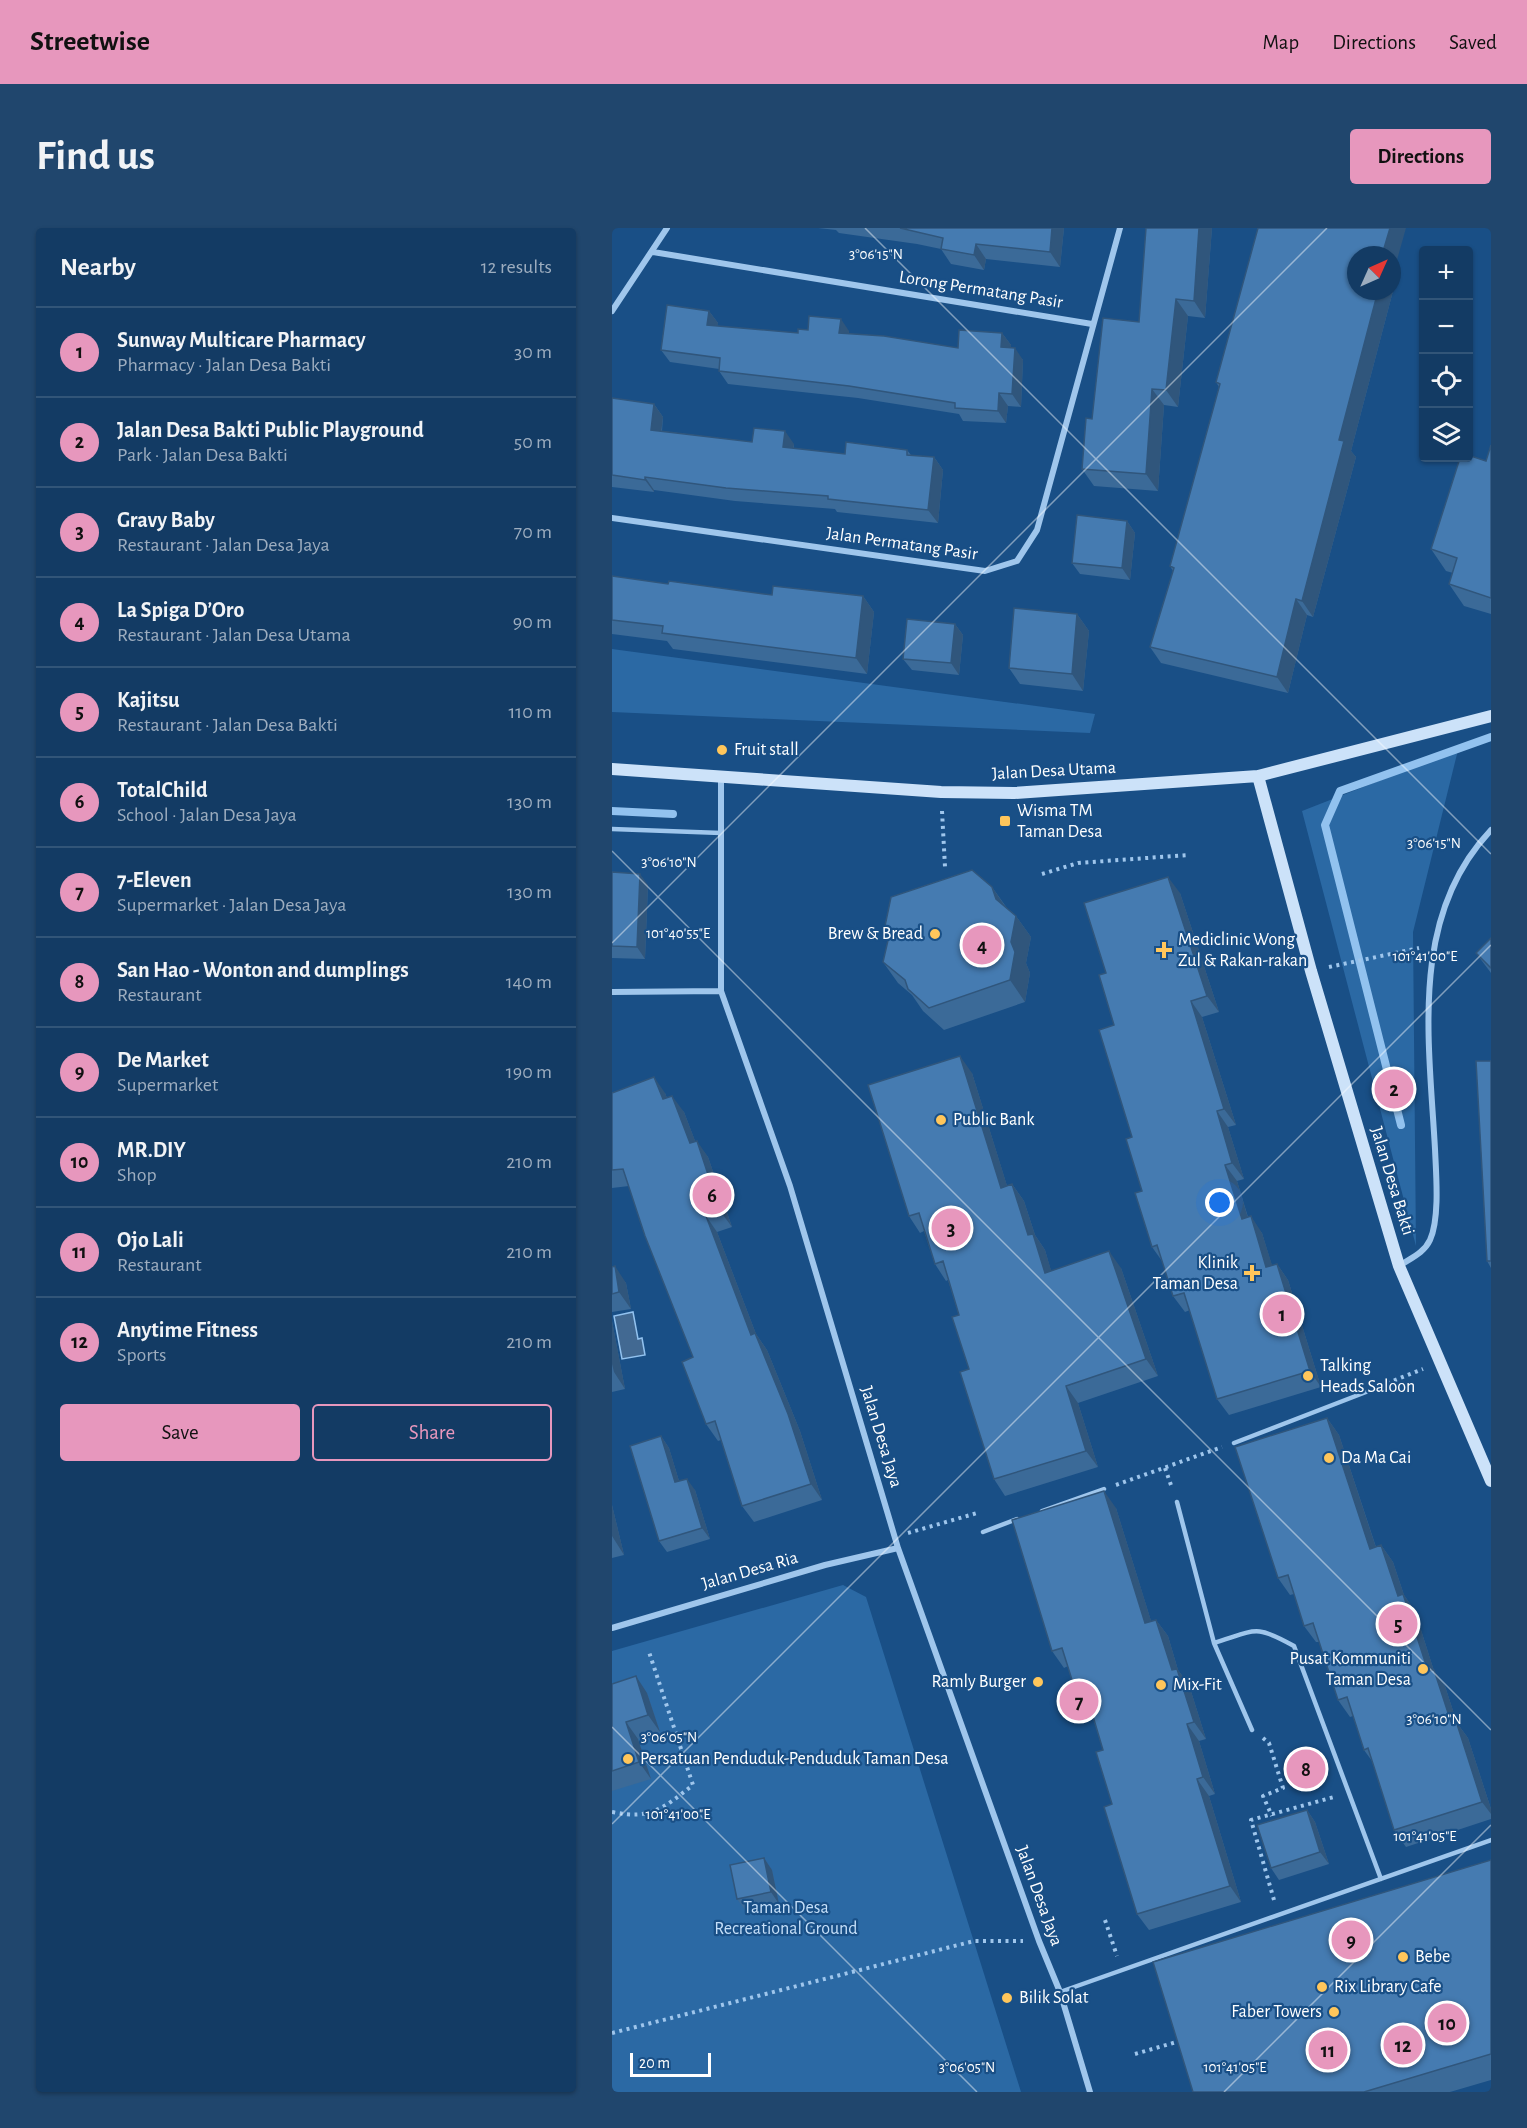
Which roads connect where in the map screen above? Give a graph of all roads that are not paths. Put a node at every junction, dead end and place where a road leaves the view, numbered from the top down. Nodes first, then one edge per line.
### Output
1 (667, 228) edge
2 (1120, 228) edge
3 (652, 252) junction
4 (612, 311) edge
5 (1092, 324) junction
6 (612, 518) edge
7 (1491, 716) edge
8 (612, 769) edge
9 (1258, 776) junction
10 (721, 777) junction
11 (612, 829) edge
12 (1491, 830) edge
13 (721, 832) junction
14 (721, 991) junction
15 (612, 992) edge
16 (1399, 1266) junction
17 (1366, 1392) road end
18 (1234, 1443) road end
19 (1491, 1481) edge
20 (1104, 1489) edge
21 (1178, 1502) dead end
22 (1038, 1512) edge
23 (1027, 1516) edge
24 (983, 1532) dead end
25 (898, 1548) junction
26 (612, 1628) edge
27 (1214, 1643) junction
28 (1252, 1730) dead end
29 (1491, 1840) edge
30 (1381, 1879) junction
31 (1060, 1992) junction
32 (1090, 2092) edge

1 - 3 street
2 - 5 street, Jalan Permatang Pasir
3 - 4 street
3 - 5 street, Lorong Permatang Pasir
5 - 6 street, Jalan Permatang Pasir
7 - 9 street, Jalan Desa Utama
8 - 10 street, Jalan Desa Utama
9 - 10 street, Jalan Desa Utama
9 - 16 street, Jalan Desa Bakti
10 - 13 street, Jalan Desa Jaya
11 - 13 lane
12 - 16 street
13 - 14 street, Jalan Desa Jaya
14 - 15 street
14 - 25 street, Jalan Desa Jaya
16 - 19 street, Jalan Desa Bakti
17 - 18 lane
20 - 22 lane
21 - 27 lane
23 - 24 lane
25 - 26 street, Jalan Desa Ria
25 - 31 street, Jalan Desa Jaya
27 - 28 lane
27 - 30 lane
29 - 30 lane
30 - 31 lane
31 - 32 street, Jalan Desa Jaya

